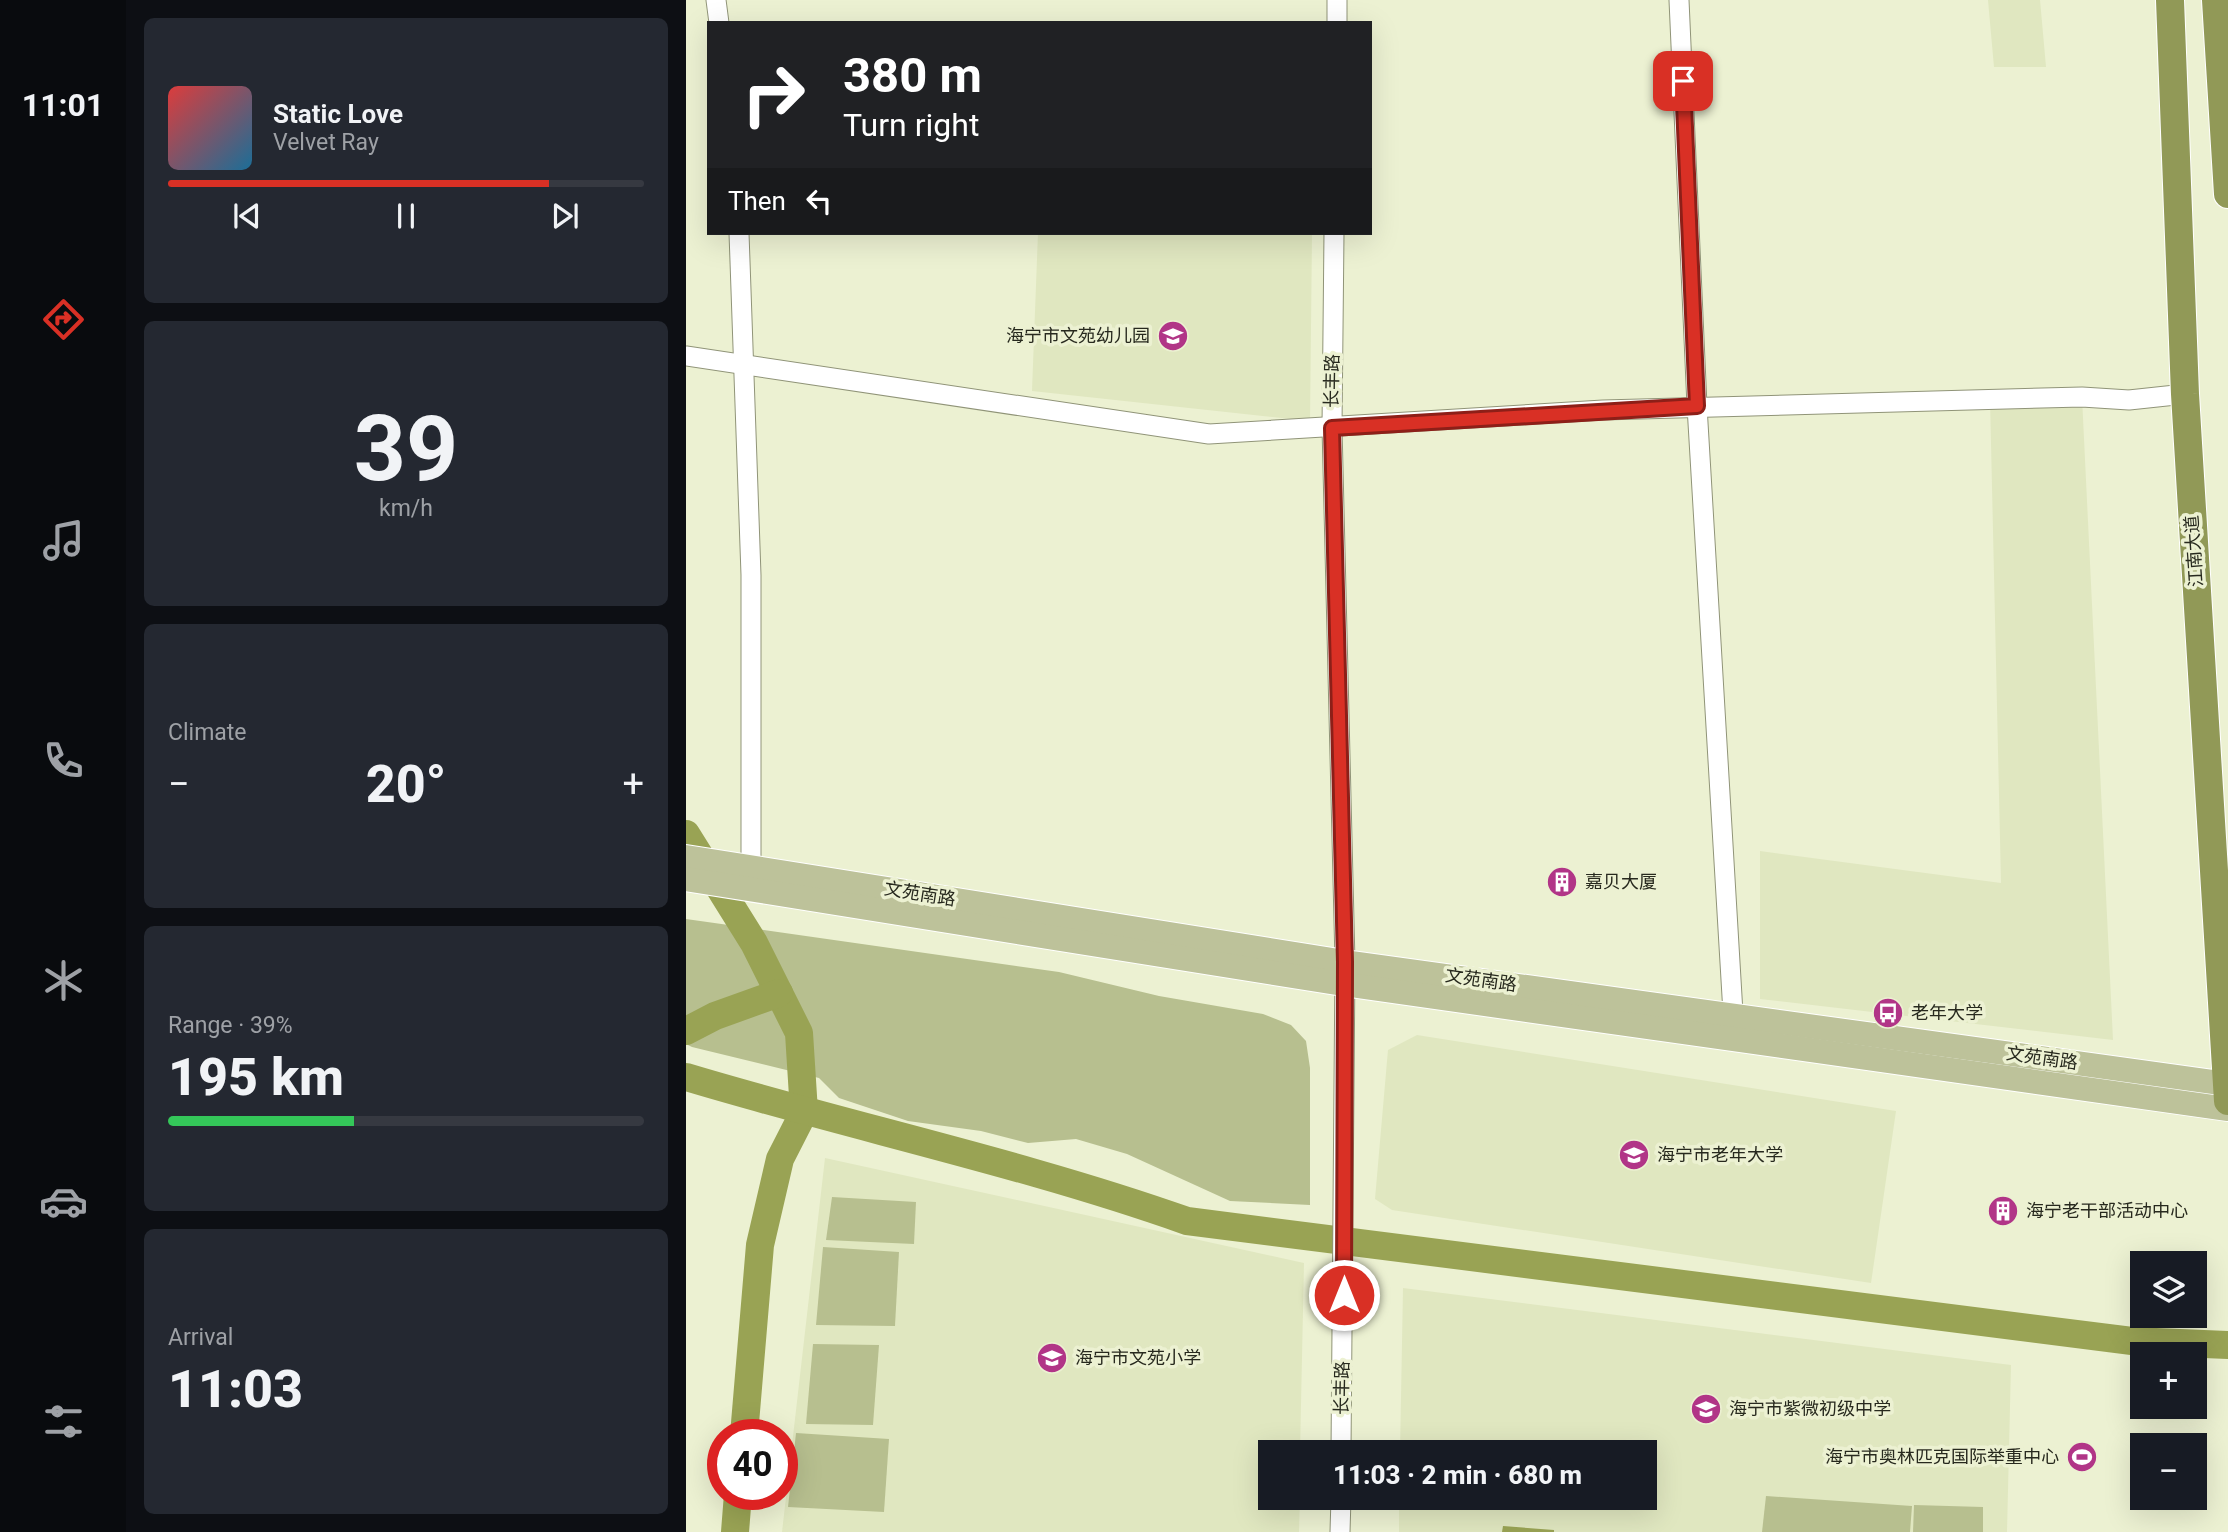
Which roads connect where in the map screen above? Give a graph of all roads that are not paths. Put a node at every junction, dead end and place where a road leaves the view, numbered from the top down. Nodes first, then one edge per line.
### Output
1 (716, 0) edge
2 (1337, 0) edge
3 (1679, 0) edge
4 (2170, 0) edge
5 (2216, 0) edge
6 (719, 21) edge
7 (1336, 21) edge
8 (2228, 194) edge
9 (739, 235) edge
10 (1334, 235) edge
11 (686, 356) edge
12 (744, 363) junction
13 (2185, 394) junction
14 (1697, 406) junction
15 (1332, 428) junction
16 (686, 857) edge
17 (746, 874) junction
18 (686, 879) edge
19 (1344, 973) junction
20 (1734, 1027) junction
21 (2228, 1095) edge
22 (1341, 1440) edge
23 (1340, 1510) edge
24 (1340, 1532) edge

1 - 6 street
2 - 7 street
3 - 14 street
4 - 13 highway, 江南大道
5 - 8 highway
9 - 12 street
10 - 15 street, 长丰路
11 - 12 street
12 - 15 street
12 - 17 street
13 - 14 street
13 - 21 highway, 江南大道
14 - 15 street
14 - 20 street
15 - 19 street, 长丰路
16 - 17 main road
17 - 18 main road
17 - 19 main road, 文苑南路
19 - 20 main road, 文苑南路
19 - 22 street, 长丰路
20 - 21 main road, 文苑南路
23 - 24 street

